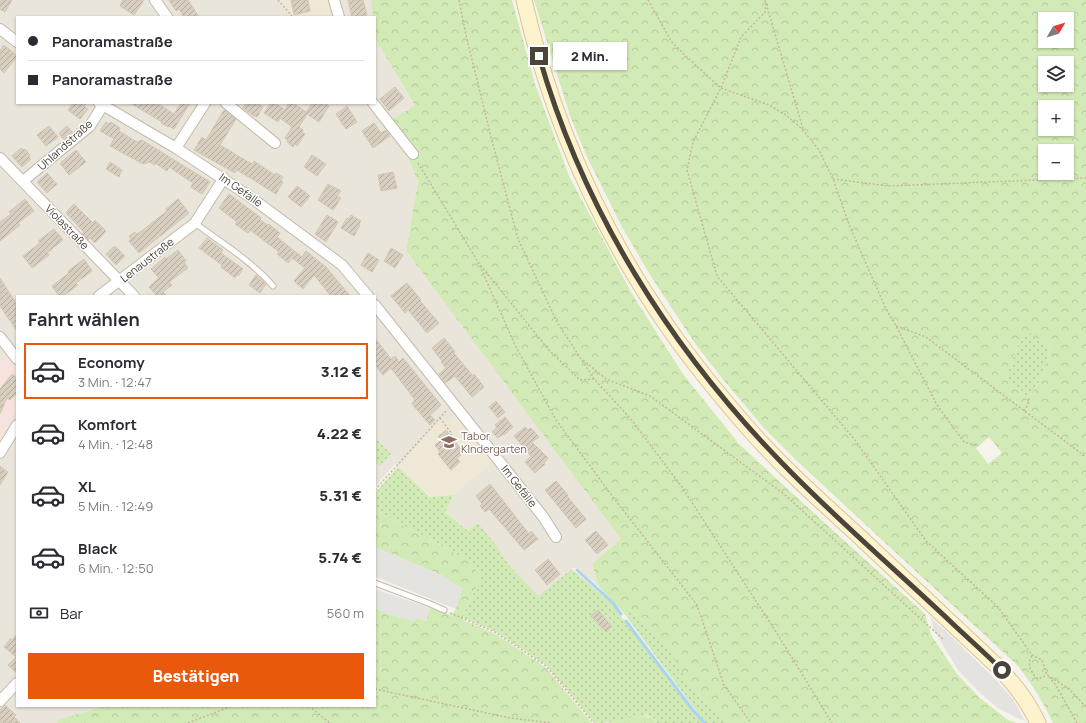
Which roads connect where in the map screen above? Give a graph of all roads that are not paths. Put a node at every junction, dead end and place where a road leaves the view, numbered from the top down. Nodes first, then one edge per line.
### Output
1 (155, 0) edge
2 (334, 0) edge
3 (524, 0) edge
4 (166, 16) edge
5 (339, 16) edge
6 (2, 33) edge
7 (16, 41) edge
8 (101, 104) edge
9 (204, 104) edge
10 (227, 104) edge
11 (374, 104) edge
12 (275, 143) dead end
13 (176, 148) junction
14 (413, 154) road end
15 (0, 158) edge
16 (224, 178) junction
17 (23, 182) junction
18 (195, 223) junction
19 (120, 281) junction
20 (273, 286) dead end
21 (100, 295) edge
22 (133, 295) edge
23 (367, 295) edge
24 (376, 306) edge
25 (0, 337) edge
26 (16, 357) edge
27 (14, 435) edge
28 (0, 453) edge
29 (556, 537) dead end
30 (376, 583) edge
31 (444, 610) road end
32 (16, 684) edge
33 (0, 701) edge
34 (1038, 723) edge

1 - 4 street
2 - 5 street
3 - 34 main road
6 - 7 street
8 - 13 street, Im Gefälle
8 - 17 street, Uhlandstraße
9 - 13 street
10 - 12 street
11 - 14 street
13 - 16 street, Im Gefälle
15 - 17 street, Violastraße
16 - 18 street, Lenaustraße
16 - 23 street, Im Gefälle
17 - 19 street, Violastraße
18 - 19 street, Lenaustraße
18 - 20 lane
19 - 21 street, Lenaustraße
19 - 22 street, Violastraße
24 - 29 street, Im Gefälle
25 - 26 street
27 - 28 street
30 - 31 lane
32 - 33 street

